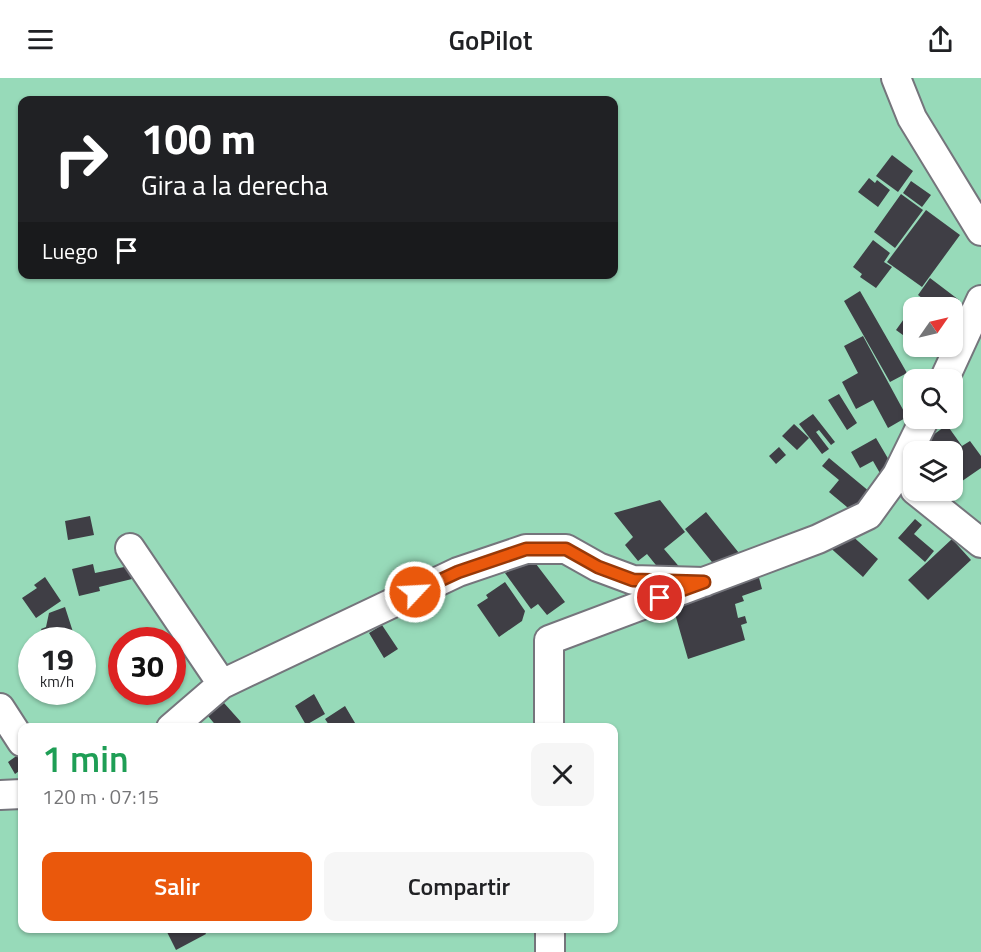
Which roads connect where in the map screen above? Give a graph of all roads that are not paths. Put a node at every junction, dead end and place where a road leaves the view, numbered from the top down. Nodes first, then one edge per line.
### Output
1 (896, 78) edge
2 (981, 231) edge
3 (981, 300) edge
4 (949, 369) edge
5 (903, 489) edge
6 (928, 501) edge
7 (981, 543) edge
8 (130, 548) dead end
9 (704, 582) junction
10 (222, 684) junction
11 (0, 708) edge
12 (177, 723) edge
13 (549, 723) edge
14 (18, 736) edge
15 (18, 794) edge
16 (0, 795) edge
17 (550, 933) edge
18 (550, 952) edge

1 - 2 street
3 - 4 street
5 - 9 street
6 - 7 street
8 - 10 street
9 - 10 street
9 - 13 street
10 - 12 street
11 - 14 street
15 - 16 street
17 - 18 street

